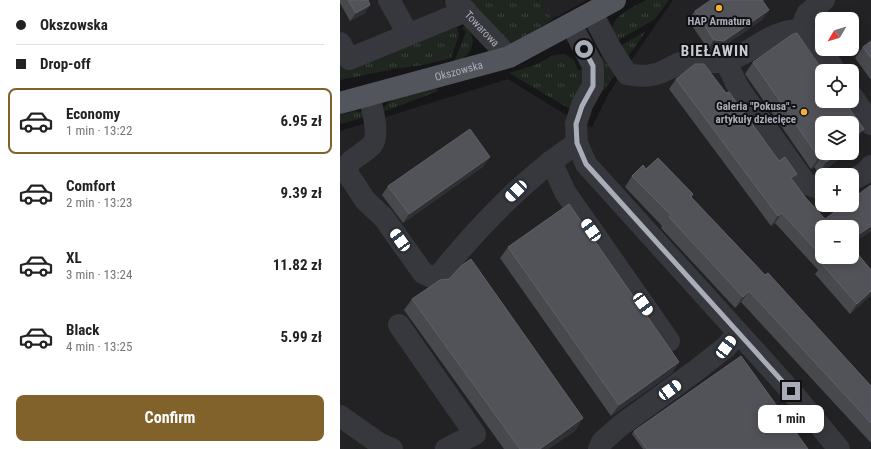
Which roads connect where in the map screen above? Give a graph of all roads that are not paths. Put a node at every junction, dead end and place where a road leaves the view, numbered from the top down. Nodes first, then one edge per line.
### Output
1 (389, 0) edge
2 (824, 0) edge
3 (461, 5) edge
4 (603, 5) edge
5 (571, 24) junction
6 (800, 31) junction
7 (408, 34) junction
8 (340, 43) edge
9 (508, 57) junction
10 (726, 62) junction
11 (830, 64) edge
12 (369, 96) junction
13 (340, 103) edge
14 (859, 106) edge
15 (871, 124) edge
16 (577, 143) junction
17 (551, 161) junction
18 (871, 166) edge
19 (859, 176) edge
20 (815, 187) edge
21 (399, 325) dead end
22 (738, 333) junction
23 (669, 342) dead end
24 (340, 416) edge
25 (601, 448) edge
26 (392, 449) edge
27 (446, 449) edge
28 (839, 449) edge

1 - 7 street
2 - 6 street
3 - 7 street
3 - 9 street, Towarowa
4 - 5 main road, Okszowska
4 - 10 street
5 - 9 main road, Okszowska
5 - 16 street
6 - 10 street
6 - 11 street
7 - 8 street
9 - 12 main road, Okszowska
10 - 20 street
12 - 13 main road, Okszowska
12 - 17 street
14 - 15 street
16 - 17 street
16 - 22 street
17 - 23 street
18 - 19 street
21 - 27 street
22 - 25 street
22 - 28 street
24 - 26 street

